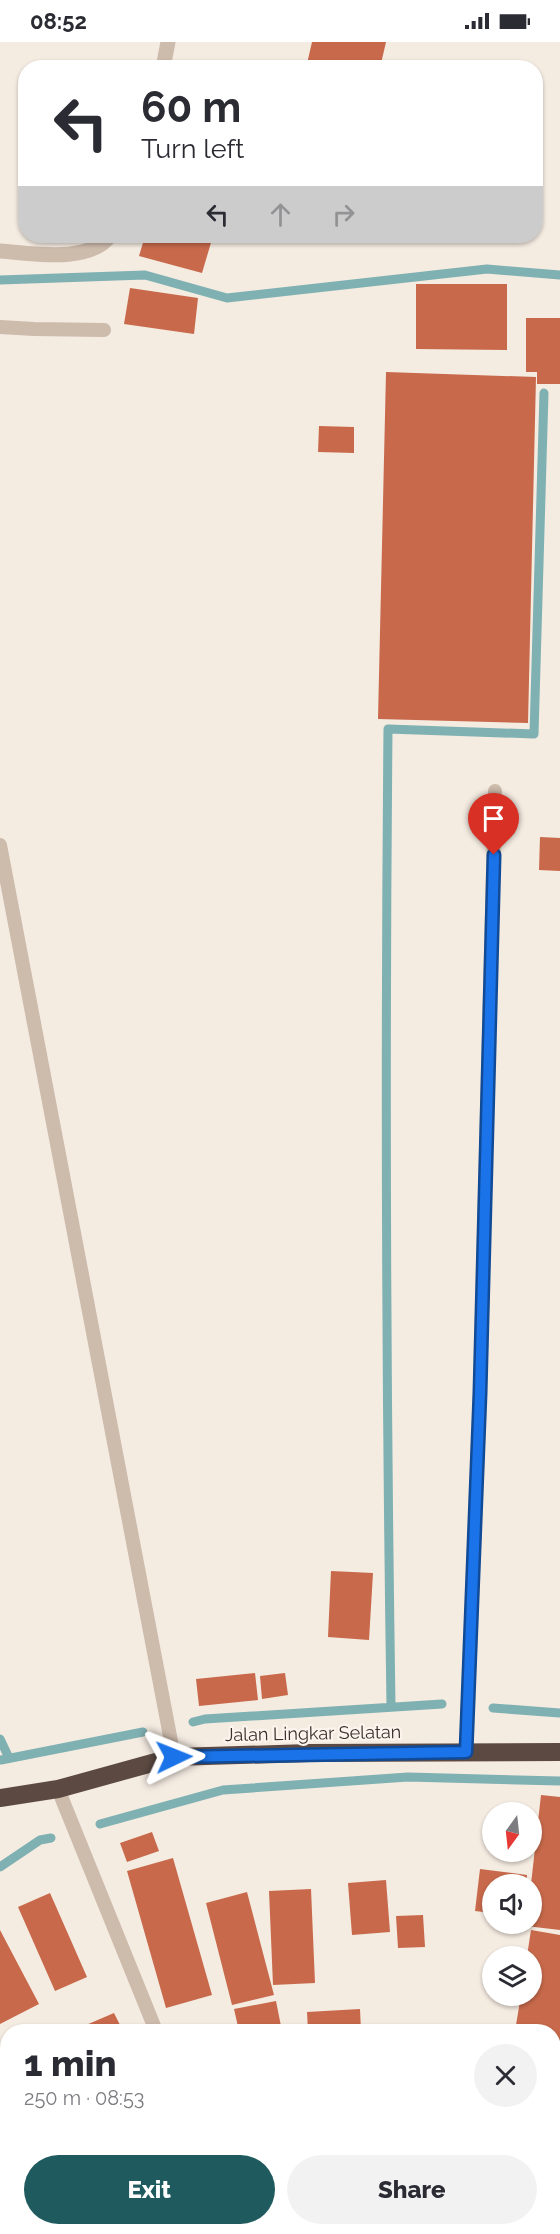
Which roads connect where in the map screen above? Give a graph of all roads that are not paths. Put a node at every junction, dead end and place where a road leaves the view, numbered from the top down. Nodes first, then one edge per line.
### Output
1 (168, 42) edge
2 (165, 60) edge
3 (102, 243) edge
4 (0, 251) edge
5 (0, 327) edge
6 (104, 330) dead end
7 (495, 791) dead end
8 (0, 845) edge
9 (466, 1752) junction
10 (560, 1752) edge
11 (174, 1757) junction
12 (58, 1789) junction
13 (0, 1798) edge
14 (153, 2024) edge

1 - 2 street
3 - 4 street
5 - 6 lane
7 - 9 lane
8 - 11 lane
9 - 10 highway, Jalan Lingkar Selatan
9 - 11 highway, Jalan Lingkar Selatan
11 - 12 highway, Jalan Lingkar Selatan
12 - 13 highway, Jalan Lingkar Selatan
12 - 14 lane

